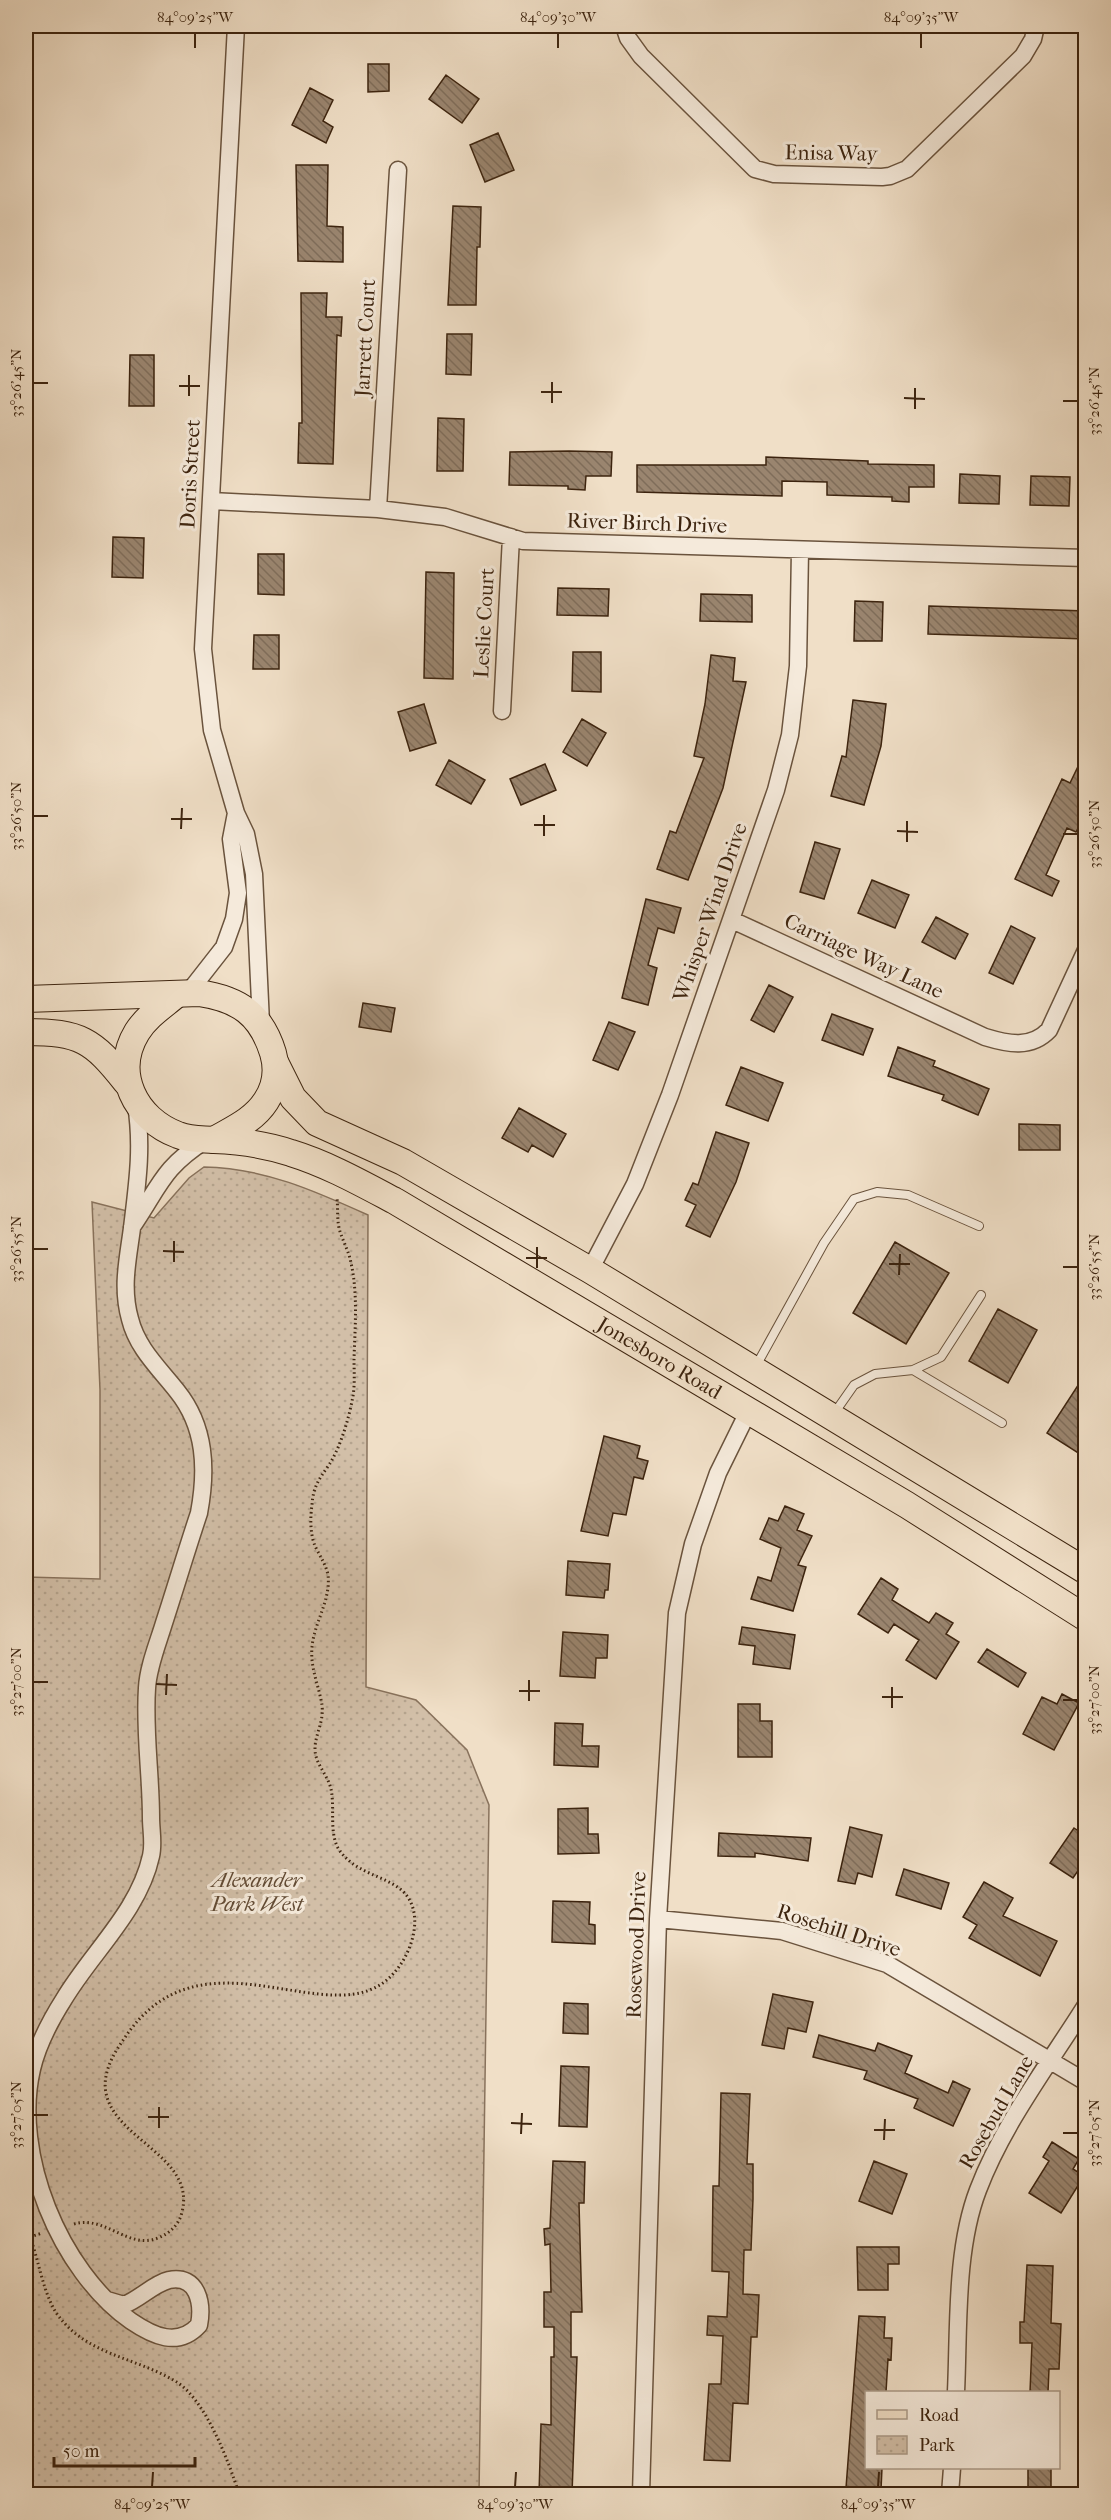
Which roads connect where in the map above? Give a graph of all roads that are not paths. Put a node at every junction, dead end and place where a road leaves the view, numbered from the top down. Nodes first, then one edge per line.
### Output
1 (236, 26) edge
2 (624, 26) edge
3 (1036, 26) edge
4 (398, 170) dead end
5 (212, 501) junction
6 (378, 508) junction
7 (511, 537) junction
8 (800, 550) junction
9 (1086, 558) edge
10 (502, 711) dead end
11 (236, 813) junction
12 (732, 920) junction
13 (1086, 950) edge
14 (183, 994) junction
15 (26, 999) edge
16 (261, 1023) junction
17 (26, 1032) edge
18 (276, 1064) junction
19 (131, 1092) junction
20 (210, 1140) junction
21 (979, 1226) dead end
22 (132, 1228) junction
23 (590, 1270) junction
24 (981, 1295) dead end
25 (755, 1369) junction
26 (913, 1370) junction
27 (749, 1410) junction
28 (832, 1416) junction
29 (1002, 1423) dead end
30 (1086, 1571) edge
31 (1086, 1618) edge
32 (658, 1919) junction
33 (1086, 2005) edge
34 (1051, 2061) junction
35 (1086, 2082) edge
36 (107, 2300) junction
37 (956, 2391) edge
38 (952, 2469) edge
39 (640, 2494) edge
40 (950, 2494) edge

1 - 5 street, Doris Street
2 - 3 street, Enisa Way
4 - 6 street, Jarrett Court
5 - 6 street, River Birch Drive
5 - 11 street, Doris Street
6 - 7 street, River Birch Drive
7 - 8 street, River Birch Drive
7 - 10 street, Leslie Court
8 - 9 street, River Birch Drive
8 - 12 street, Whisper Wind Drive
11 - 14 street, Doris Street
11 - 16 street, Doris Street
12 - 13 street, Carriage Way Lane
12 - 23 street, Whisper Wind Drive
14 - 15 main road
14 - 16 main road
14 - 19 main road
16 - 18 main road
17 - 19 main road
18 - 20 main road
18 - 23 main road, Jonesboro Road
19 - 20 main road
19 - 22 street
20 - 22 street
20 - 27 main road, Jonesboro Road
21 - 25 lane
22 - 36 street
23 - 25 main road, Jonesboro Road
24 - 26 lane
25 - 28 main road, Jonesboro Road
26 - 28 lane
26 - 29 lane
27 - 31 main road, Jonesboro Road
27 - 32 street, Rosewood Drive
28 - 30 main road, Jonesboro Road
32 - 34 street, Rosehill Drive
32 - 39 street, Rosewood Drive
33 - 34 street, Rosebud Lane
34 - 35 street, Rosehill Drive
34 - 37 street, Rosebud Lane
36 - 36 street
38 - 40 street

